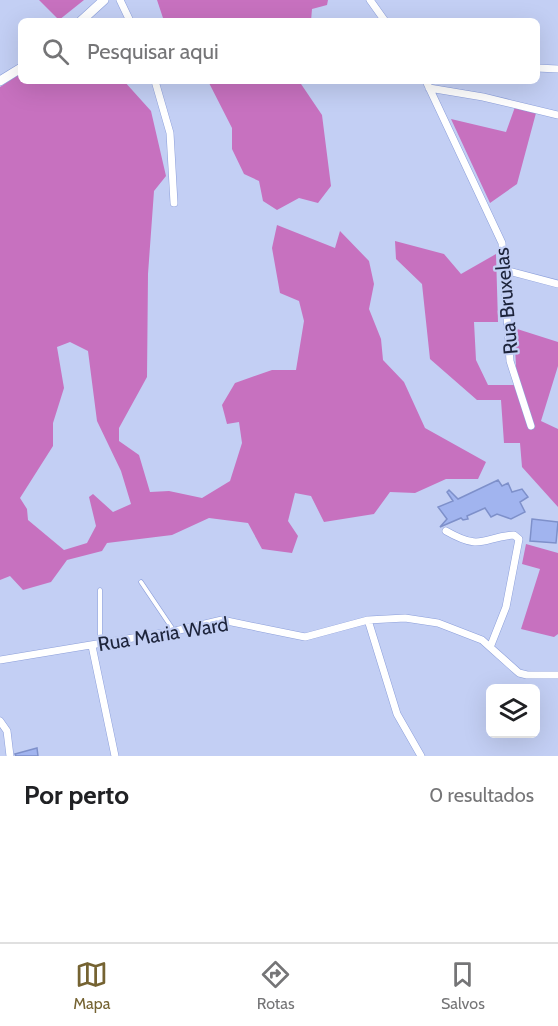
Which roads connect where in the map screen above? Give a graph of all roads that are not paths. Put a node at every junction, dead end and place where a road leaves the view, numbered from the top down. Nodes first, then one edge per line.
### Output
1 (104, 0) edge
2 (120, 0) edge
3 (370, 0) edge
4 (84, 18) edge
5 (129, 18) edge
6 (383, 18) edge
7 (540, 68) edge
8 (558, 69) edge
9 (18, 70) edge
10 (0, 81) edge
11 (156, 84) edge
12 (428, 85) edge
13 (558, 114) edge
14 (174, 203) dead end
15 (505, 270) junction
16 (558, 284) edge
17 (531, 426) dead end
18 (446, 531) dead end
19 (141, 582) dead end
20 (100, 590) dead end
21 (368, 620) junction
22 (175, 631) junction
23 (100, 644) junction
24 (491, 645) junction
25 (92, 646) junction
26 (0, 660) edge
27 (558, 675) edge
28 (0, 721) edge
29 (10, 756) edge
30 (115, 756) edge
31 (421, 756) edge

1 - 4 street
2 - 5 street
3 - 6 street
7 - 8 street
9 - 10 street
11 - 14 street
12 - 13 street
12 - 15 street, Rua Bruxelas
15 - 16 street
15 - 17 street, Rua Bruxelas
18 - 24 street
19 - 22 lane
20 - 23 lane
21 - 22 street, Rua Maria Ward
21 - 24 street, Rua Maria Ward
21 - 31 street
22 - 23 street, Rua Maria Ward
23 - 25 street, Rua Maria Ward
24 - 27 street, Rua Maria Ward
25 - 26 street, Rua Maria Ward
25 - 30 street
28 - 29 street

